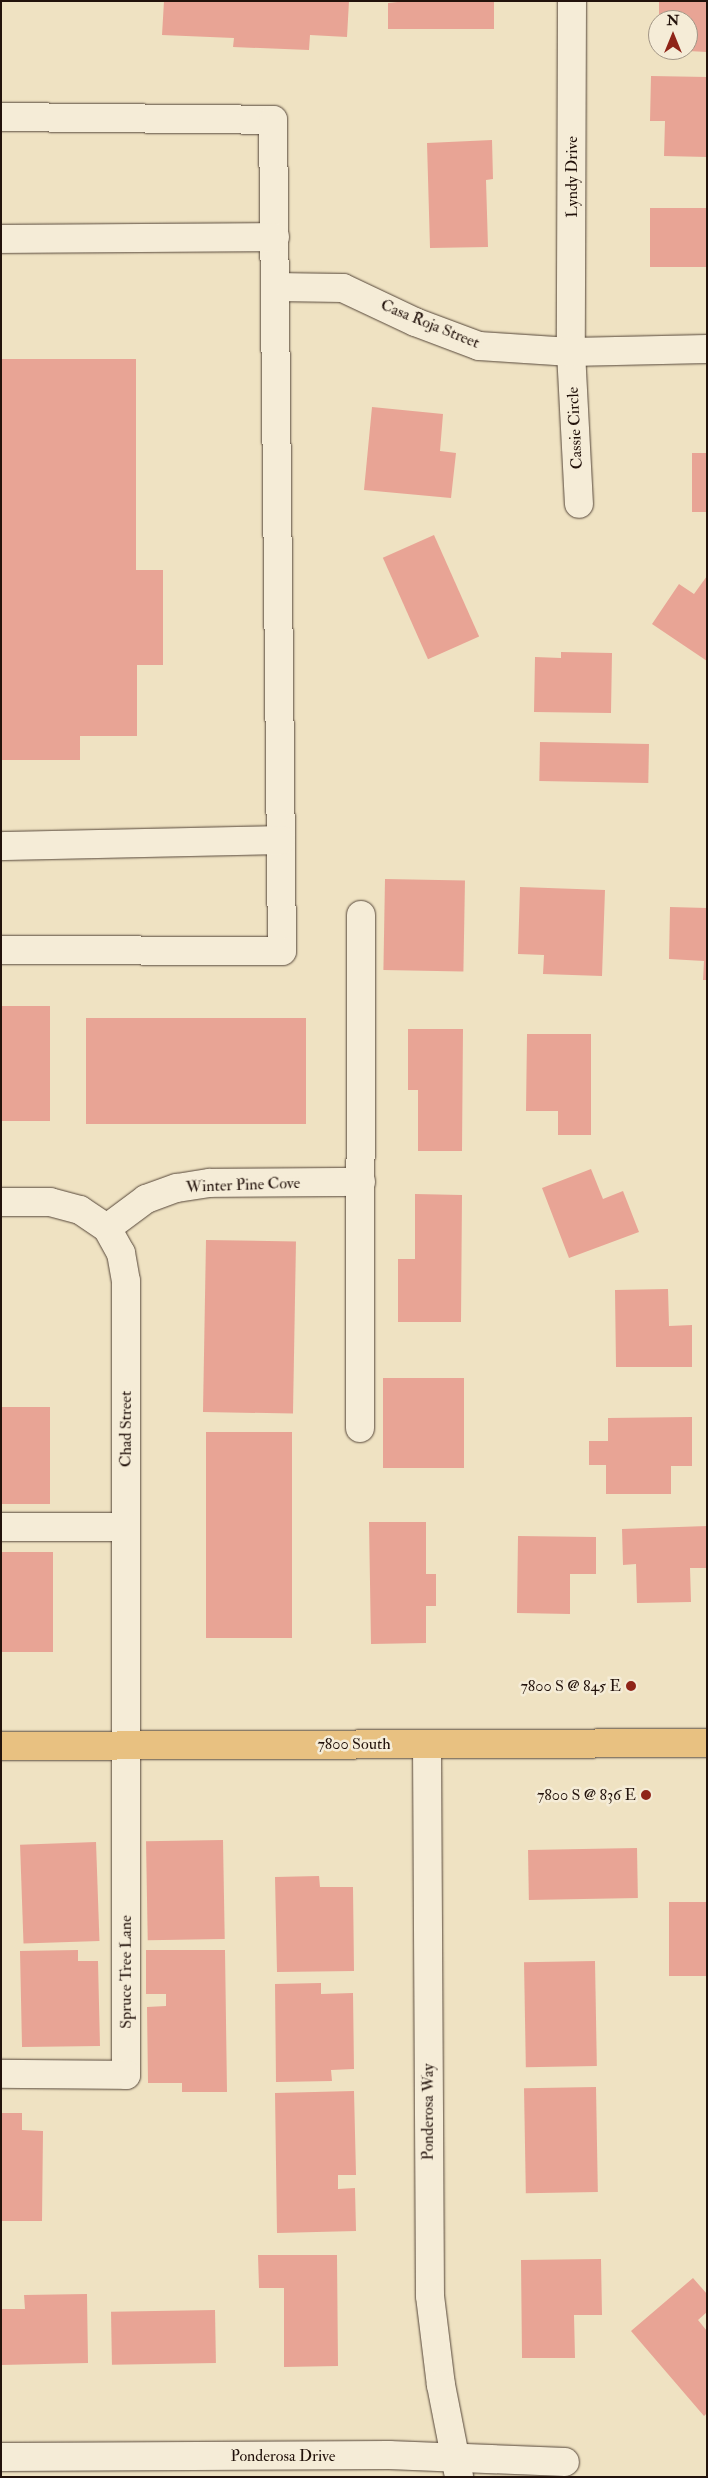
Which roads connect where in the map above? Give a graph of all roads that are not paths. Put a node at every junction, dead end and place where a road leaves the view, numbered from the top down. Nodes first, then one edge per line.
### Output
1 (572, 1) edge
2 (1, 117) edge
3 (274, 237) junction
4 (1, 239) edge
5 (275, 287) junction
6 (707, 349) edge
7 (571, 352) junction
8 (579, 504) dead end
9 (281, 840) junction
10 (1, 846) edge
11 (361, 915) dead end
12 (1, 950) edge
13 (361, 1182) junction
14 (1, 1202) edge
15 (107, 1228) junction
16 (360, 1428) dead end
17 (1, 1527) edge
18 (126, 1527) junction
19 (707, 1742) edge
20 (427, 1744) junction
21 (126, 1745) junction
22 (1, 1746) edge
23 (1, 2074) edge
24 (1, 2457) edge
25 (565, 2462) dead end
26 (456, 2467) edge

1 - 7 street, Lyndy Drive
2 - 3 street
3 - 4 street
3 - 5 street
5 - 7 street, Casa Roja Street
5 - 9 street
6 - 7 street, Casa Roja Street
7 - 8 street, Cassie Circle
9 - 10 street
9 - 12 street
11 - 13 street
13 - 15 street, Winter Pine Cove
13 - 16 street
14 - 15 street, Chad Street
15 - 18 street, Chad Street
17 - 18 street
18 - 21 street, Chad Street
19 - 20 main road, 7800 South
20 - 21 main road, 7800 South
20 - 26 street, Ponderosa Way
21 - 22 main road, 7800 South
21 - 23 street, Spruce Tree Lane
24 - 26 street, Ponderosa Drive
25 - 26 street, Ponderosa Drive

